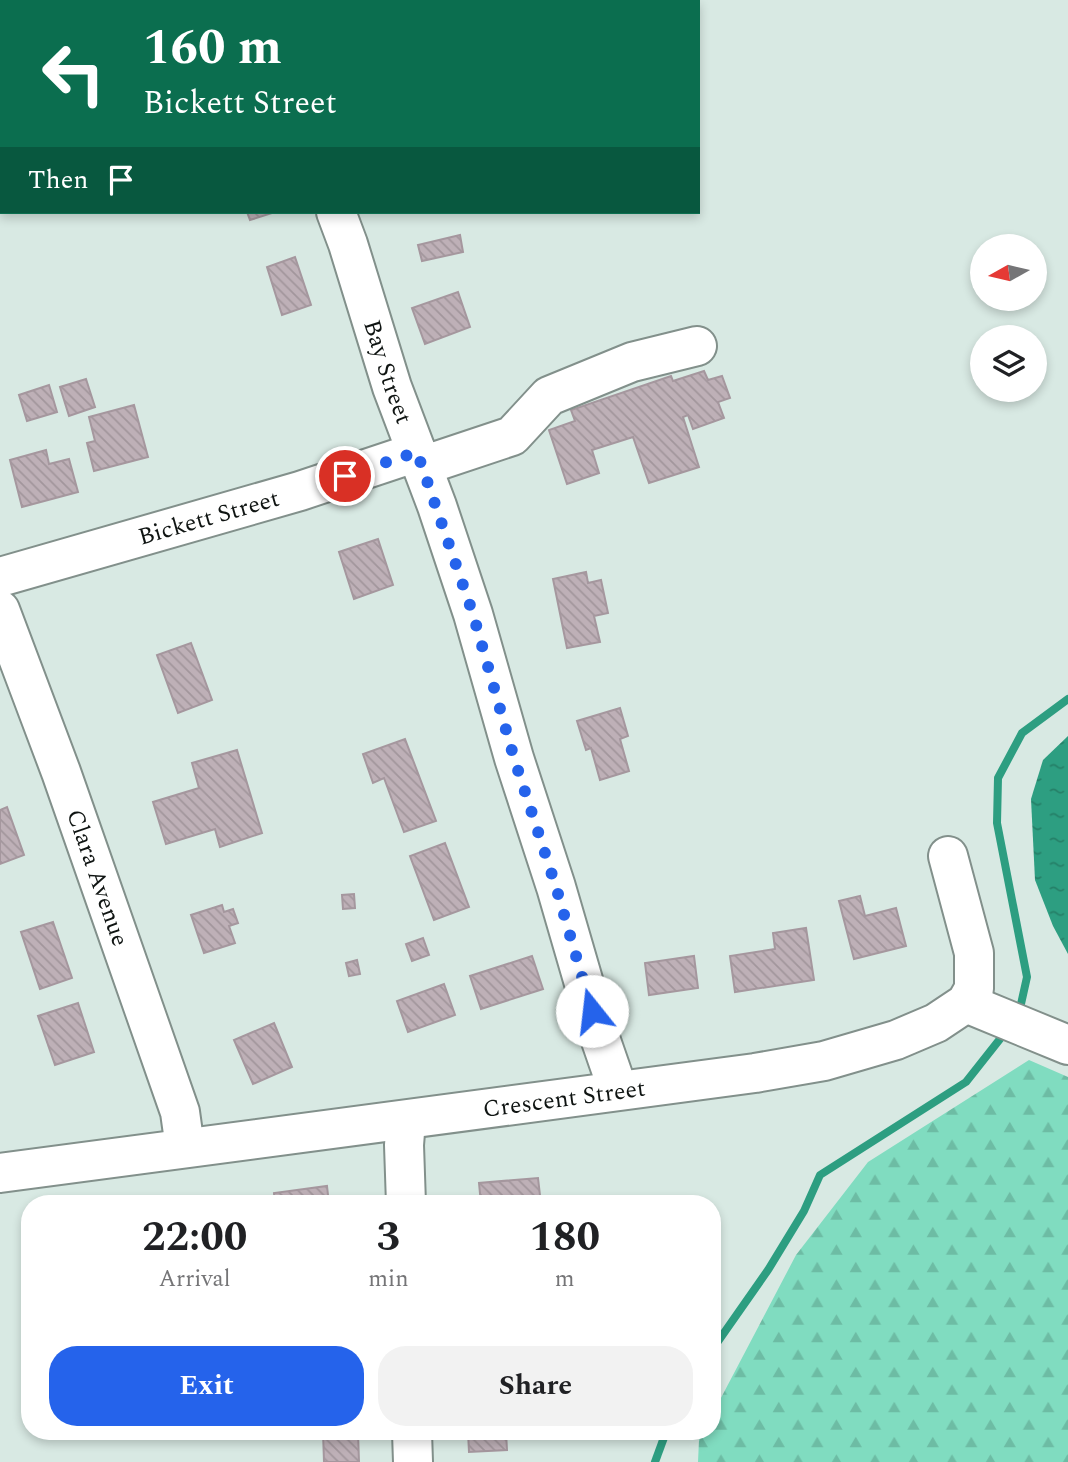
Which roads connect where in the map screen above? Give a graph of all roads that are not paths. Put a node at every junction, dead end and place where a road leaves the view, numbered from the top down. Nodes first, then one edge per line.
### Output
1 (337, 214) edge
2 (697, 346) dead end
3 (419, 459) junction
4 (0, 577) edge
5 (0, 610) edge
6 (948, 856) dead end
7 (966, 1003) junction
8 (1068, 1045) edge
9 (618, 1090) junction
10 (406, 1120) junction
11 (185, 1148) junction
12 (0, 1173) edge
13 (406, 1195) edge
14 (412, 1440) edge
15 (413, 1462) edge

1 - 3 street, Bay Street
2 - 3 street, Bickett Street
3 - 4 street, Bickett Street
3 - 9 street, Bay Street
5 - 11 street, Clara Avenue
6 - 7 street
7 - 8 street
7 - 9 street, Crescent Street
9 - 10 street, Crescent Street
10 - 11 street, Crescent Street
10 - 13 street
11 - 12 street, Crescent Street
14 - 15 street

